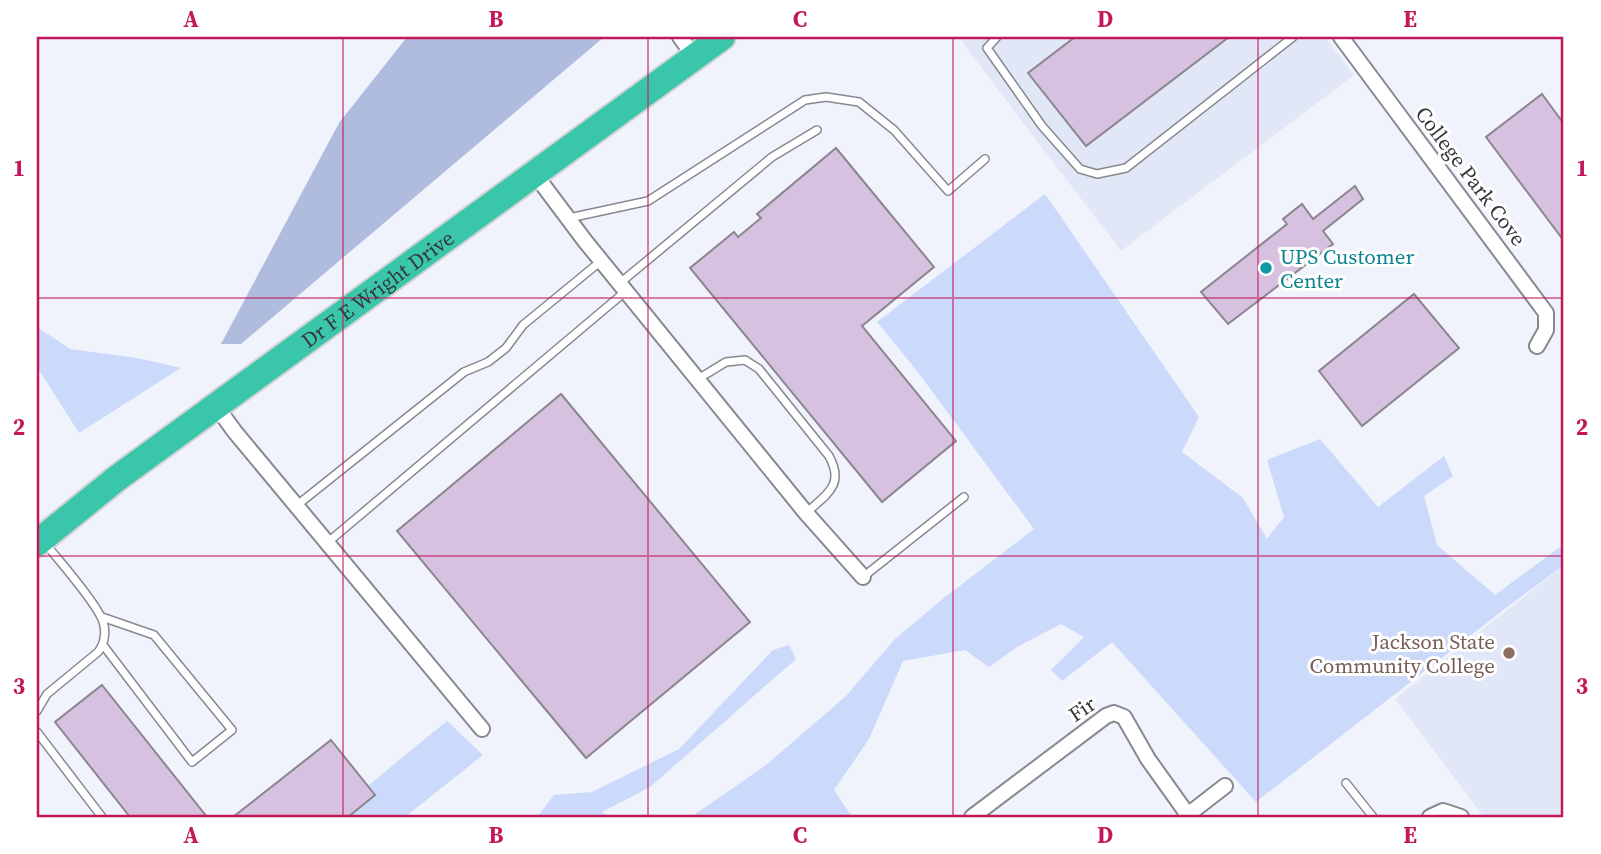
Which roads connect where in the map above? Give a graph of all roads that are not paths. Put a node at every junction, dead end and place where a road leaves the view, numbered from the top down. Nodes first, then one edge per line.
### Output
1 (722, 37) edge
2 (997, 37) edge
3 (1293, 37) edge
4 (1340, 37) edge
5 (687, 47) edge
6 (817, 130) dead end
7 (985, 159) dead end
8 (534, 173) junction
9 (568, 218) junction
10 (601, 261) junction
11 (623, 288) junction
12 (1538, 346) dead end
13 (697, 380) junction
14 (216, 406) junction
15 (964, 496) dead end
16 (296, 506) junction
17 (806, 513) junction
18 (39, 541) edge
19 (327, 543) junction
20 (863, 577) joint
21 (102, 617) junction
22 (103, 645) junction
23 (37, 710) edge
24 (482, 729) dead end
25 (37, 732) edge
26 (1346, 783) dead end
27 (1225, 786) dead end
28 (1186, 816) edge
29 (102, 817) edge
30 (974, 817) edge
31 (1373, 817) edge
32 (1430, 817) edge
33 (1461, 817) edge

1 - 5 highway, Dr F E Wright Drive
2 - 3 lane
4 - 12 street, College Park Cove
5 - 8 highway, Dr F E Wright Drive
6 - 11 lane
7 - 9 lane
8 - 9 street
8 - 14 highway, Dr F E Wright Drive
9 - 10 street
10 - 11 street
10 - 16 lane
11 - 13 street
11 - 19 lane
13 - 17 street
13 - 17 lane
14 - 16 street
14 - 18 highway, Dr F E Wright Drive
15 - 20 lane
16 - 19 street
17 - 20 street
18 - 21 lane
19 - 24 street
21 - 22 lane
21 - 22 lane
22 - 23 lane
25 - 29 lane
26 - 31 lane
27 - 28 street
28 - 30 street, Fir
32 - 33 street

